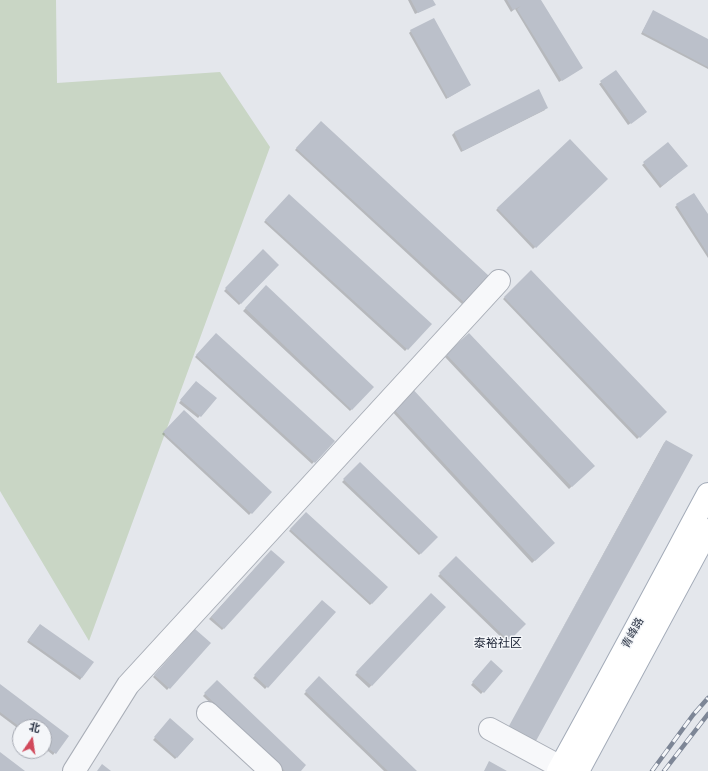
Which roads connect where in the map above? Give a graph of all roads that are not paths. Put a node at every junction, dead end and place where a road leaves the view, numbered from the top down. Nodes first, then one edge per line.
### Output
1 (499, 281) dead end
2 (708, 494) edge
3 (708, 530) edge
4 (208, 713) dead end
5 (490, 729) dead end
6 (566, 770) edge
7 (74, 771) edge
8 (270, 771) edge

1 - 7 street
2 - 6 main road, 青峰路
3 - 6 main road, 青峰路
4 - 8 street
5 - 6 street

